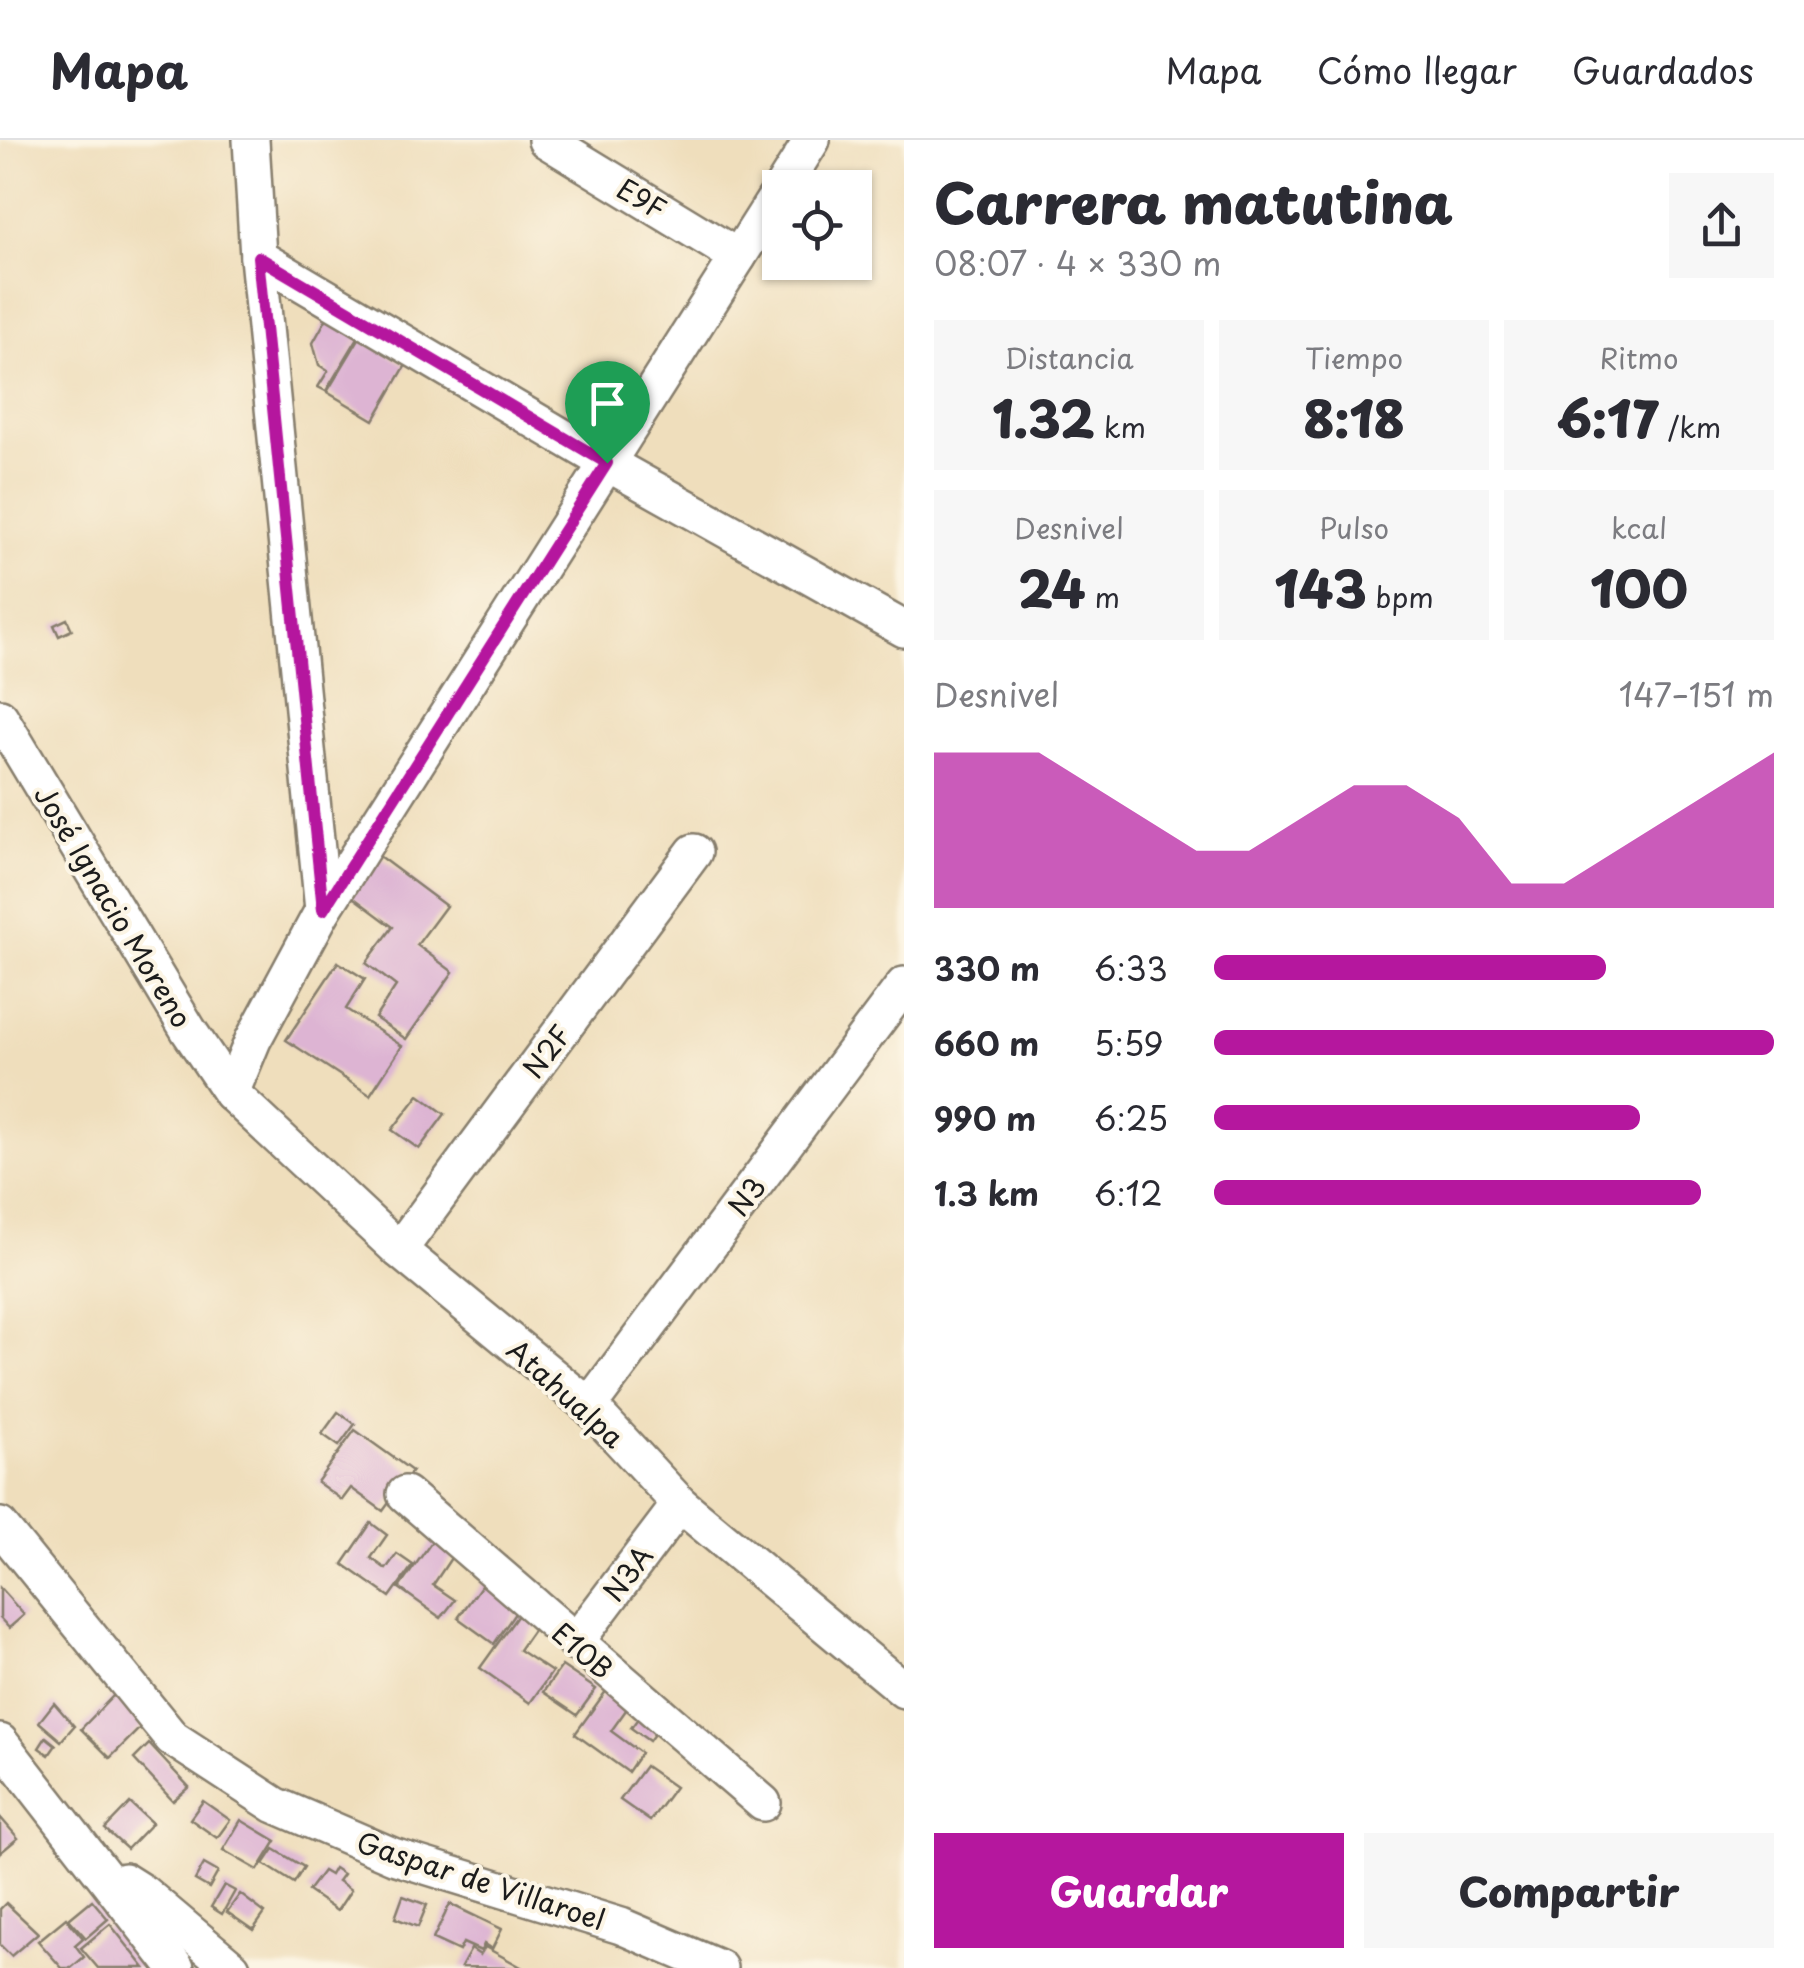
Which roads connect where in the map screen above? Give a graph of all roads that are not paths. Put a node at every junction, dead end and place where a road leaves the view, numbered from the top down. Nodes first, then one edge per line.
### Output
1 (251, 140) edge
2 (546, 140) edge
3 (812, 140) edge
4 (793, 170) edge
5 (762, 219) edge
6 (258, 257) junction
7 (738, 257) junction
8 (607, 463) junction
9 (904, 629) edge
10 (0, 716) edge
11 (694, 852) dead end
12 (323, 910) junction
13 (904, 985) edge
14 (231, 1093) junction
15 (398, 1250) junction
16 (589, 1406) junction
17 (405, 1494) dead end
18 (680, 1504) junction
19 (0, 1526) edge
20 (575, 1643) junction
21 (904, 1690) edge
22 (0, 1742) edge
23 (763, 1804) dead end
24 (94, 1863) junction
25 (176, 1968) edge
26 (232, 1968) edge
27 (719, 1968) edge

1 - 6 street
2 - 7 street, E9F
3 - 4 street
5 - 7 street
6 - 8 street
6 - 12 street
7 - 8 street
8 - 9 street
8 - 12 street
10 - 14 street, José Ignacio Moreno
11 - 15 street, N2F
12 - 14 street
13 - 16 street, N3
14 - 15 street, Atahualpa
15 - 16 street, Atahualpa
16 - 18 street, Atahualpa
17 - 20 street, E10B
18 - 20 street, N3A
18 - 21 street, Atahualpa
19 - 27 street, Gaspar de Villaroel
20 - 23 street, E10B
22 - 24 street
24 - 25 street
24 - 26 street

